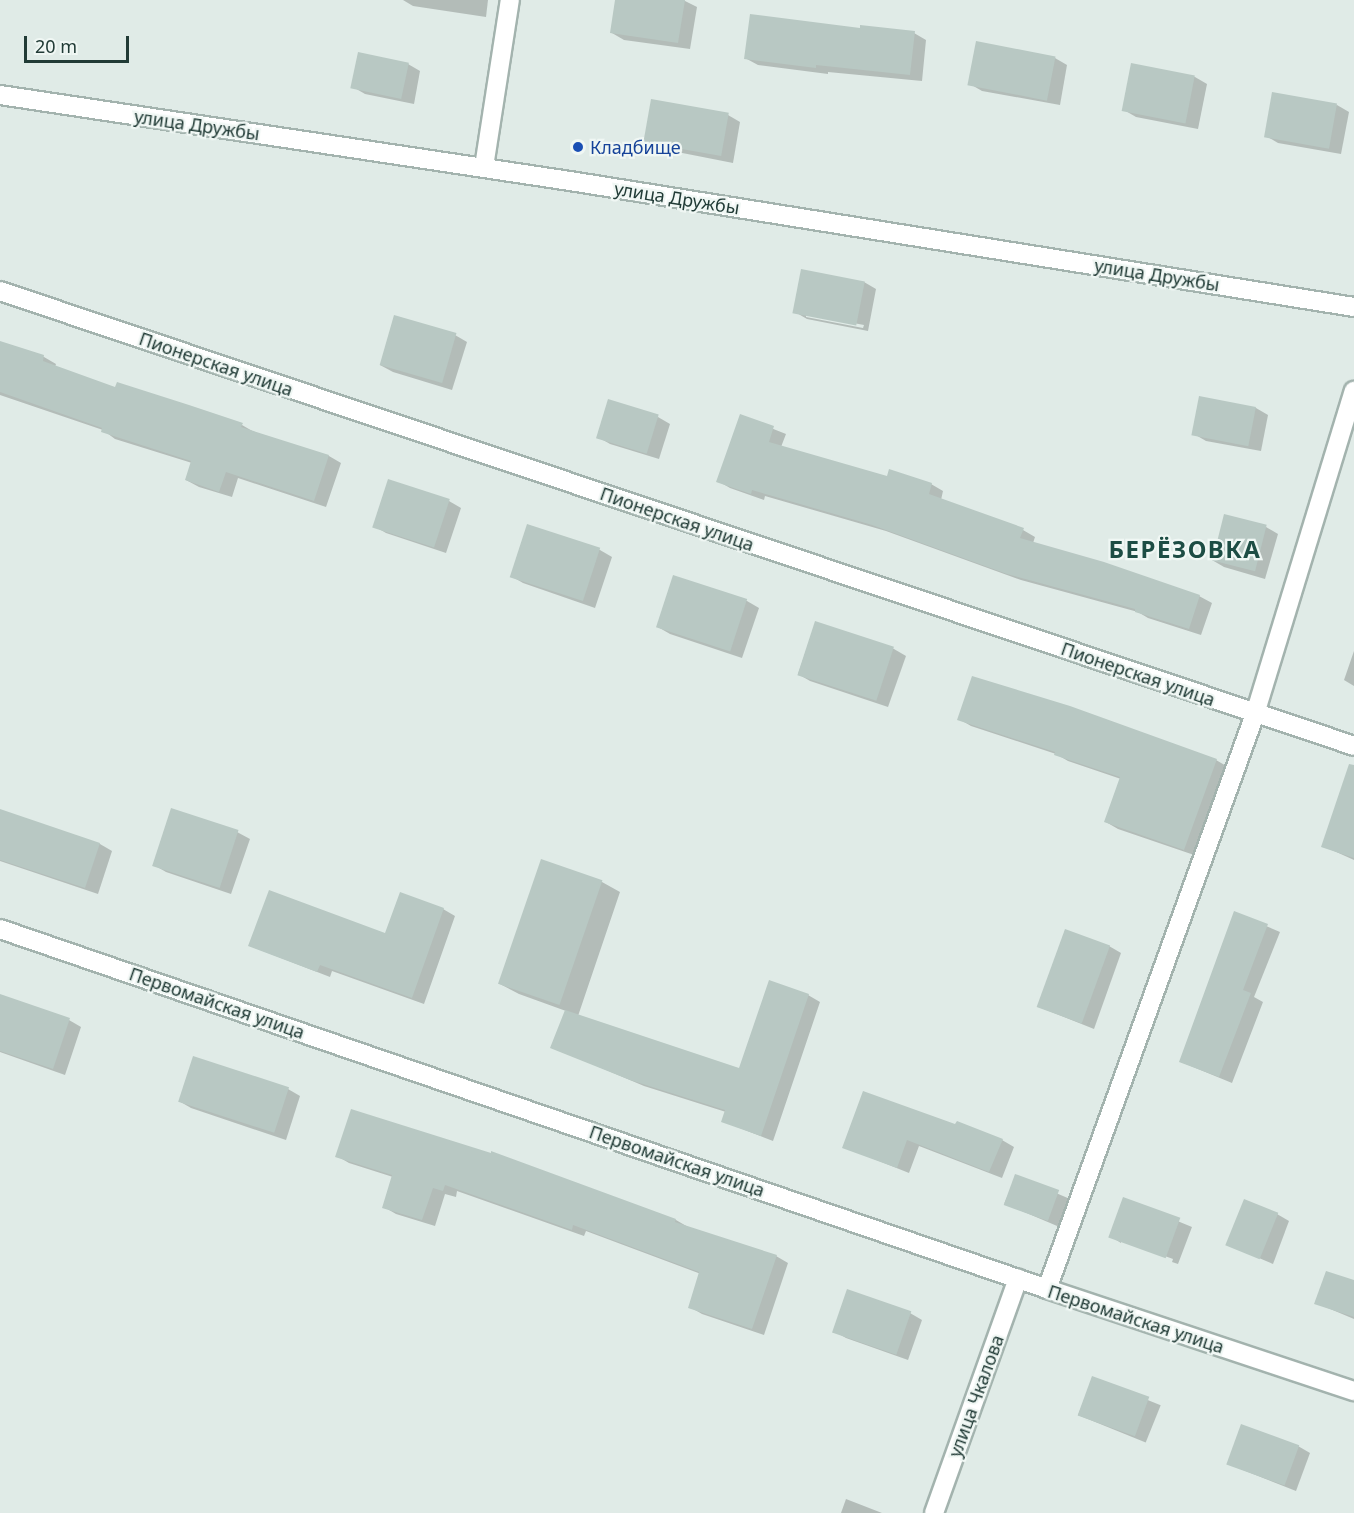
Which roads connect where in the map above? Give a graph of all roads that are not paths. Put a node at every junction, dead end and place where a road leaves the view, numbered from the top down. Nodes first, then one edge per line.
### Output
1 (510, 0) edge
2 (0, 95) edge
3 (484, 167) junction
4 (0, 291) edge
5 (1354, 307) edge
6 (1354, 391) edge
7 (1255, 714) junction
8 (1354, 746) edge
9 (0, 929) edge
10 (1018, 1279) junction
11 (1047, 1289) junction
12 (1354, 1391) edge
13 (934, 1513) edge

1 - 3 street
2 - 3 street, улица Дружбы
3 - 5 street, улица Дружбы
4 - 7 street, Пионерская улица
6 - 7 street
7 - 8 street, Пионерская улица
7 - 11 street
9 - 10 street, Первомайская улица
10 - 11 street, Первомайская улица
10 - 13 street, улица Чкалова
11 - 12 street, Первомайская улица

